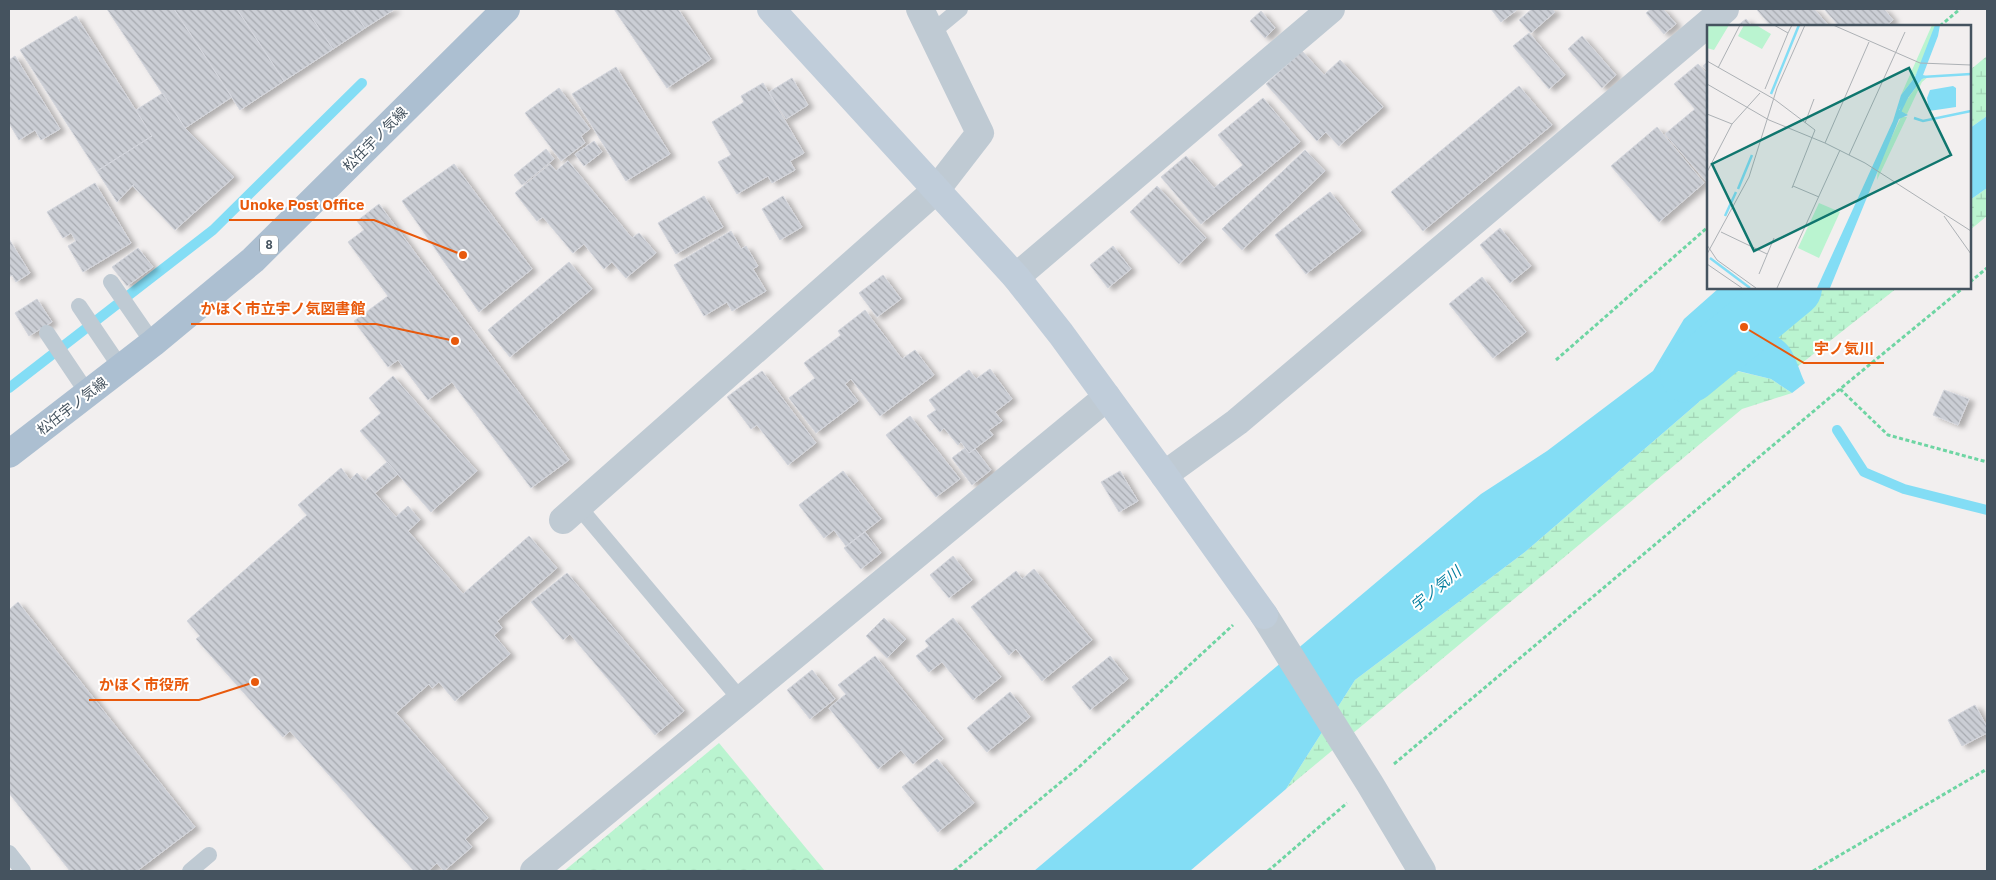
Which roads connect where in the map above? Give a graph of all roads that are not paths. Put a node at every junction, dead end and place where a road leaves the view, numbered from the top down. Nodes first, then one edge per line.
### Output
1 (506, 9) edge
2 (771, 9) edge
3 (960, 9) edge
4 (1331, 9) edge
5 (1724, 9) edge
6 (926, 21) edge
7 (936, 190) junction
8 (1016, 277) junction
9 (114, 286) dead end
10 (83, 311) dead end
11 (50, 338) dead end
12 (153, 343) junction
13 (121, 368) junction
14 (88, 394) junction
15 (1107, 397) junction
16 (9, 454) edge
17 (1164, 475) junction
18 (571, 513) joint
19 (741, 700) junction
20 (9, 853) edge
21 (209, 855) dead end
22 (23, 871) edge
23 (190, 871) edge
24 (534, 871) edge
25 (1422, 871) edge

1 - 12 main road, 松任宇ノ気線 / 8
2 - 7 street
3 - 6 lane
4 - 8 street
5 - 17 street
6 - 7 street
7 - 8 street
7 - 18 street
8 - 15 street
9 - 12 lane
10 - 13 lane
11 - 14 lane
12 - 13 main road, 松任宇ノ気線 / 8
13 - 14 main road, 松任宇ノ気線 / 8
14 - 16 main road, 松任宇ノ気線 / 8
15 - 17 street
15 - 19 street
17 - 25 street
18 - 19 lane
19 - 24 street
20 - 22 lane
21 - 23 lane

